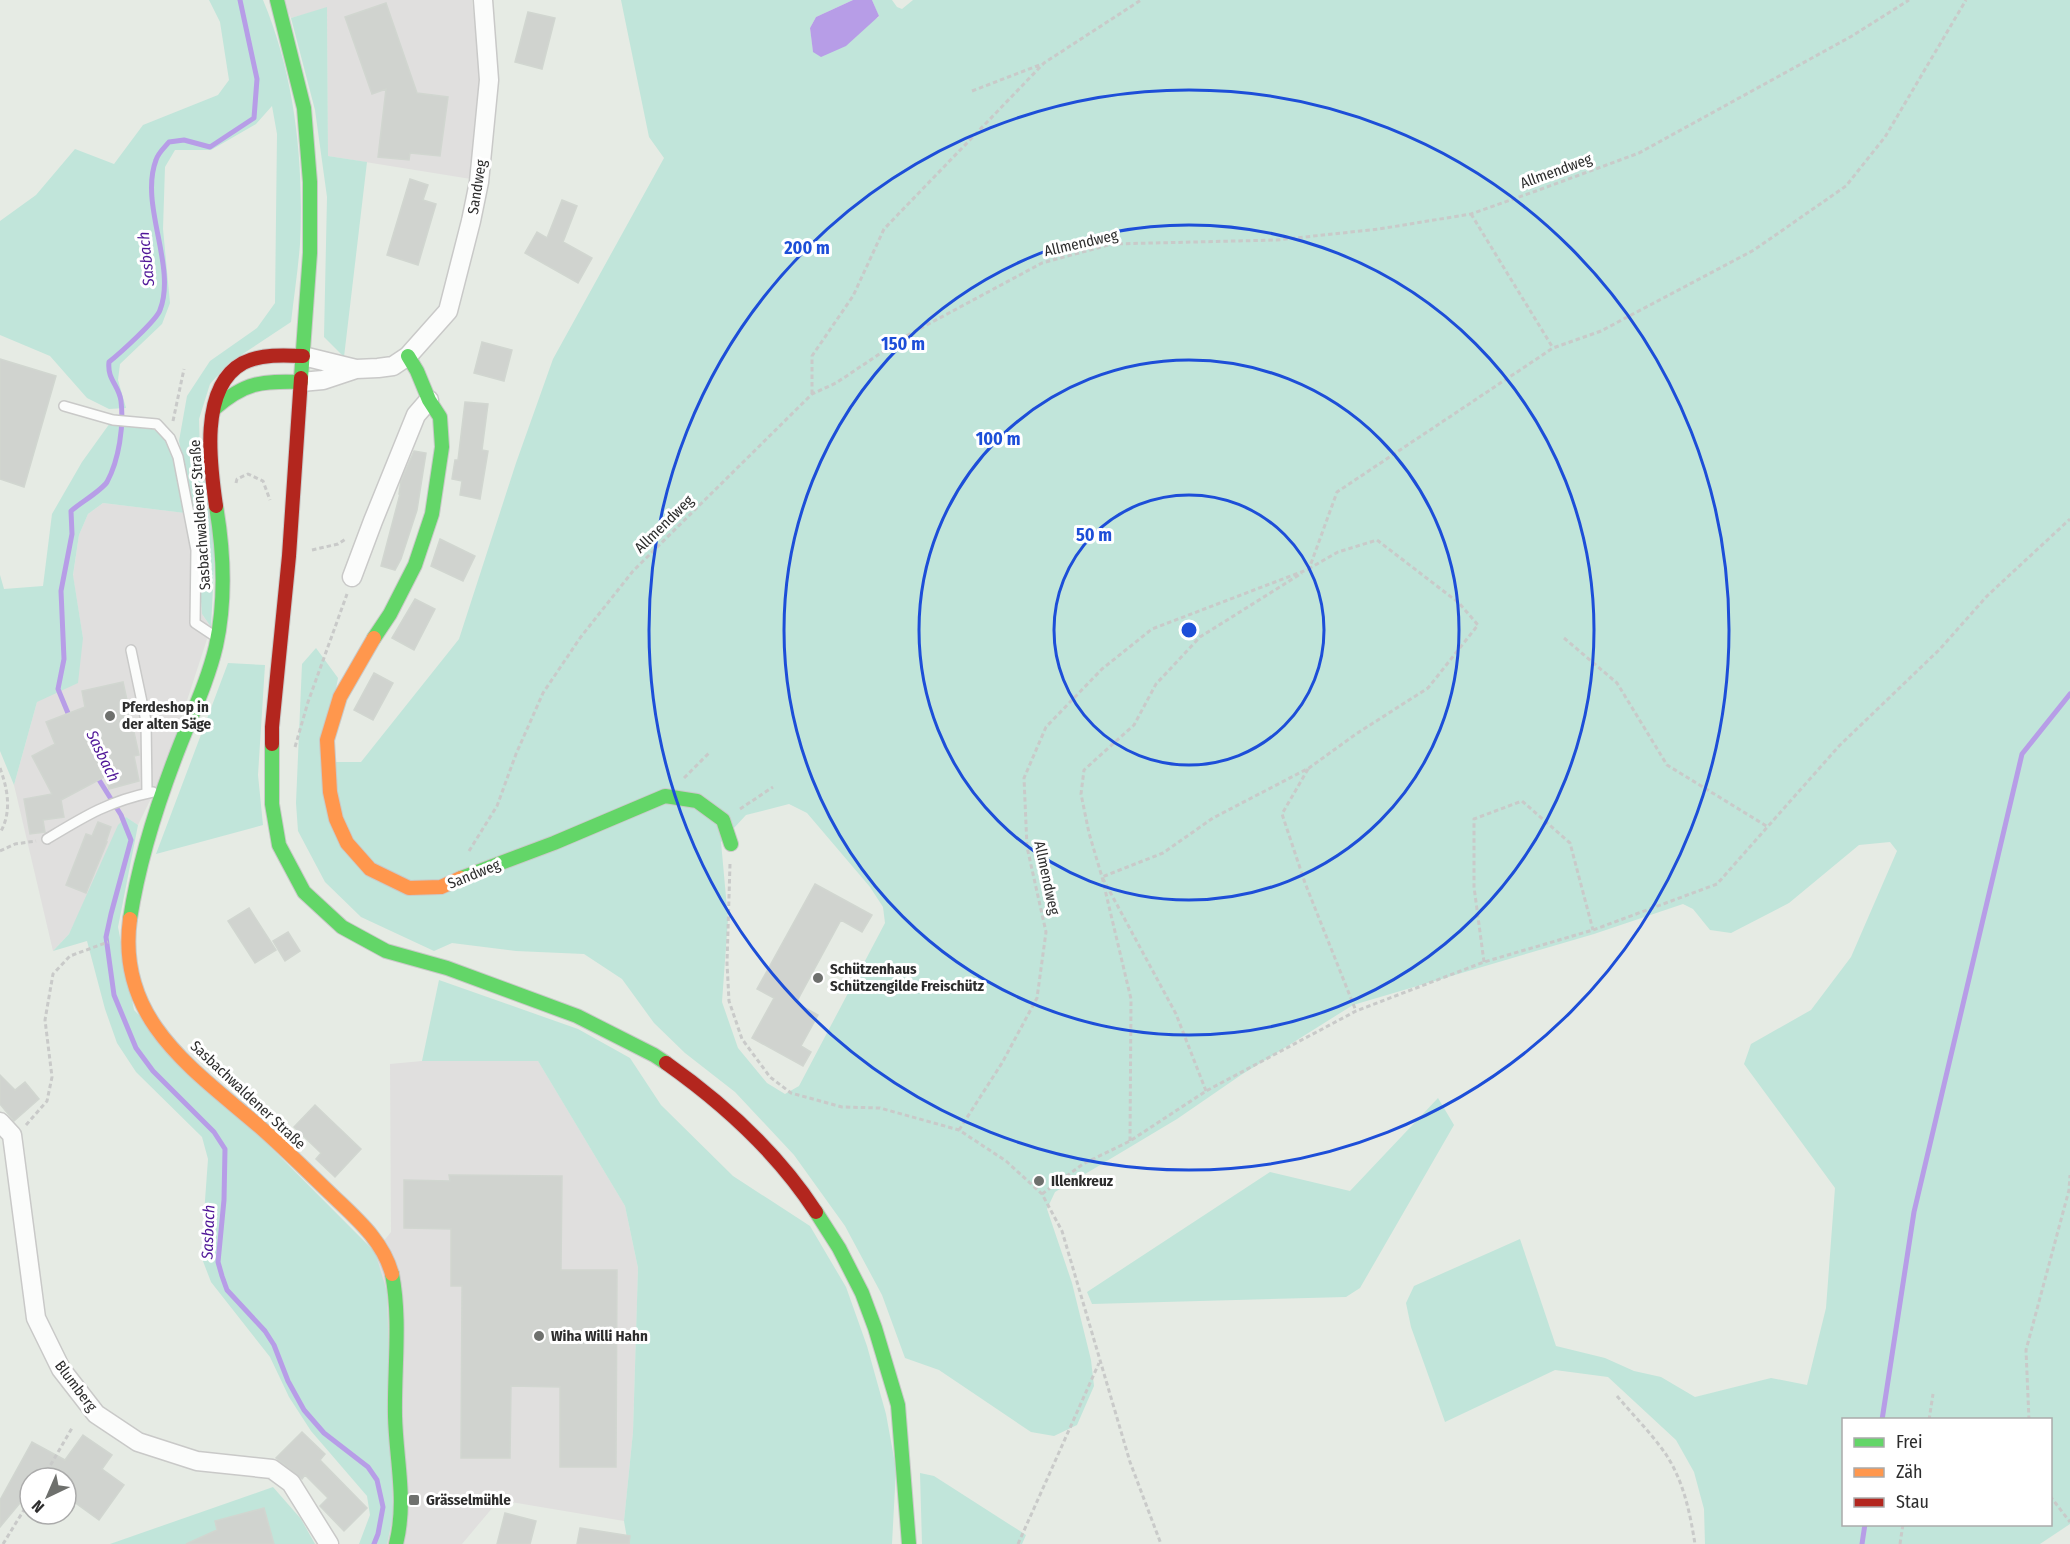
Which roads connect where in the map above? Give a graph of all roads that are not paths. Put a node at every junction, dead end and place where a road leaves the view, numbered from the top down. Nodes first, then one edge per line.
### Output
1 (277, 0) edge
2 (483, 0) edge
3 (303, 356) junction
4 (408, 356) junction
5 (356, 369) junction
6 (302, 382) junction
7 (429, 400) junction
8 (64, 406) dead end
9 (214, 410) junction
10 (352, 577) road end
11 (218, 638) junction
12 (131, 650) dead end
13 (163, 790) junction
14 (147, 793) junction
15 (46, 839) road end
16 (730, 844) road end
17 (6, 1128) edge
18 (329, 1544) edge
19 (396, 1544) edge
20 (909, 1544) edge

1 - 3 main road
2 - 4 street, Sandweg
3 - 5 street, Sandweg
3 - 6 main road
3 - 9 main road, Sasbachwaldener Straße
4 - 5 street, Sandweg
4 - 7 main road, Sandweg
5 - 6 street, Sandweg
6 - 9 main road
6 - 20 main road
7 - 10 street
7 - 16 main road, Sandweg
8 - 11 lane
9 - 11 main road, Sasbachwaldener Straße
11 - 13 main road, Sasbachwaldener Straße
12 - 14 lane
13 - 14 lane
13 - 19 main road, Sasbachwaldener Straße
14 - 15 lane
17 - 18 street, Blumberg

